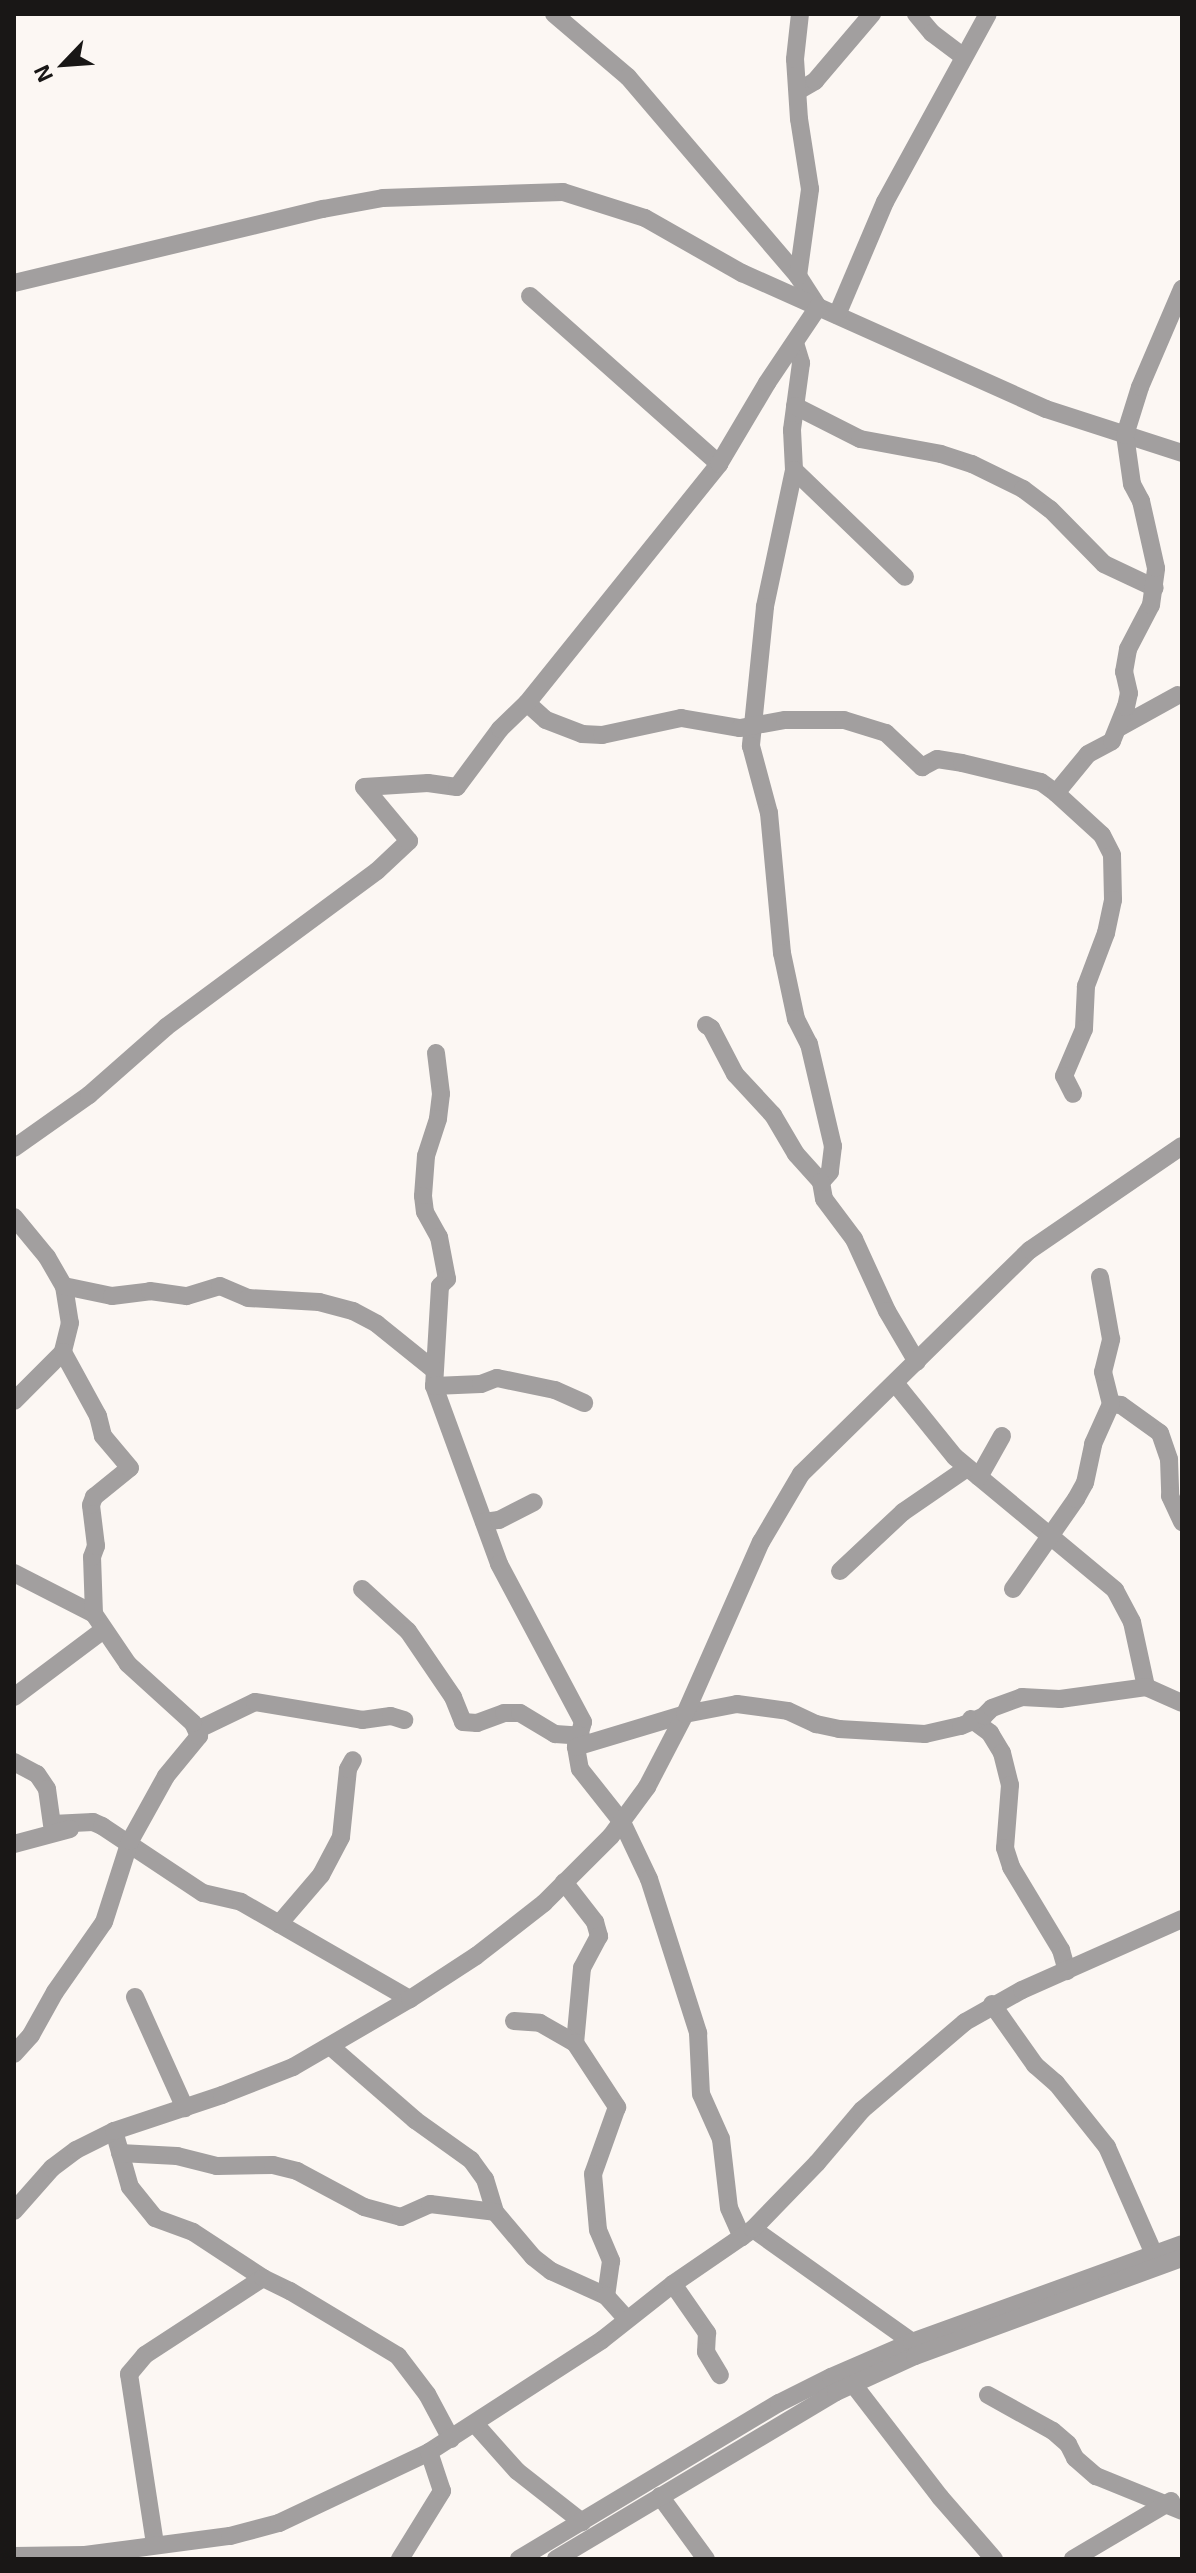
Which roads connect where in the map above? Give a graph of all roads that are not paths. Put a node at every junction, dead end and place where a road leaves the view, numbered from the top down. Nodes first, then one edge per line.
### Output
1 (554, 14) edge
2 (800, 14) edge
3 (872, 14) edge
4 (916, 14) edge
5 (988, 14) edge
6 (962, 56) junction
7 (798, 91) junction
8 (798, 276) junction
9 (14, 283) edge
10 (1182, 289) edge
11 (530, 296) dead end
12 (818, 307) junction
13 (837, 315) junction
14 (795, 343) junction
15 (795, 406) junction
16 (1125, 435) junction
17 (1182, 453) edge
18 (719, 464) junction
19 (794, 470) junction
20 (905, 577) dead end
21 (1155, 588) junction
22 (1178, 695) dead end
23 (527, 703) junction
24 (756, 726) junction
25 (1120, 727) junction
26 (1056, 793) junction
27 (706, 1025) dead end
28 (436, 1053) dead end
29 (1073, 1094) dead end
30 (1182, 1146) edge
31 (14, 1148) edge
32 (821, 1182) junction
33 (14, 1217) edge
34 (1100, 1277) dead end
35 (64, 1286) junction
36 (63, 1352) junction
37 (917, 1362) junction
38 (434, 1378) junction
39 (895, 1383) junction
40 (14, 1401) edge
41 (584, 1403) dead end
42 (1111, 1404) junction
43 (1002, 1436) dead end
44 (973, 1472) junction
45 (534, 1502) dead end
46 (484, 1522) junction
47 (1182, 1522) edge
48 (1052, 1535) junction
49 (840, 1571) dead end
50 (14, 1573) edge
51 (362, 1589) dead end
52 (1013, 1589) dead end
53 (98, 1623) junction
54 (1146, 1687) junction
55 (14, 1697) edge
56 (1182, 1703) edge
57 (685, 1714) junction
58 (971, 1719) junction
59 (404, 1720) dead end
60 (197, 1730) junction
61 (578, 1741) junction
62 (353, 1760) dead end
63 (14, 1762) edge
64 (622, 1822) junction
65 (80, 1824) junction
66 (130, 1841) junction
67 (14, 1844) edge
68 (564, 1882) junction
69 (1182, 1919) edge
70 (279, 1924) junction
71 (1067, 1971) junction
72 (135, 1997) dead end
73 (410, 1999) junction
74 (992, 2004) junction
75 (514, 2021) dead end
76 (575, 2043) junction
77 (330, 2046) junction
78 (14, 2054) edge
79 (185, 2108) junction
80 (114, 2131) junction
81 (120, 2153) junction
82 (14, 2211) edge
83 (495, 2212) junction
84 (747, 2233) junction
85 (1182, 2244) edge
86 (1154, 2254) junction
87 (1182, 2258) edge
88 (263, 2278) junction
89 (673, 2284) junction
90 (606, 2296) junction
91 (627, 2319) junction
92 (912, 2342) junction
93 (720, 2375) dead end
94 (853, 2384) junction
95 (988, 2395) dead end
96 (476, 2425) junction
97 (451, 2439) junction
98 (429, 2452) junction
99 (660, 2496) junction
100 (1176, 2505) edge
101 (582, 2522) junction
102 (155, 2544) junction
103 (14, 2556) edge
104 (564, 2557) edge
105 (400, 2559) edge
106 (519, 2559) edge
107 (706, 2559) edge
108 (994, 2559) edge
109 (1073, 2559) edge

1 - 8 street
2 - 7 street
3 - 7 street
4 - 6 street
5 - 6 street
6 - 13 street
7 - 8 street
8 - 12 street
9 - 12 street
10 - 16 street
11 - 18 street
12 - 13 street
12 - 14 street
13 - 16 street
14 - 15 street
14 - 18 street
15 - 19 street
15 - 21 street
16 - 17 street
16 - 21 street
18 - 23 street
19 - 20 street
19 - 24 street
21 - 25 street
22 - 25 street
23 - 24 street
23 - 31 street
24 - 26 street
24 - 32 street
25 - 26 street
26 - 29 street
27 - 32 street
28 - 38 street
30 - 37 street
32 - 37 street
33 - 35 street
34 - 42 street
35 - 36 street
35 - 38 street
36 - 40 street
36 - 53 street
37 - 39 street
38 - 41 street
38 - 46 street
39 - 44 street
39 - 57 street
42 - 47 street
42 - 48 street
43 - 44 street
44 - 48 street
44 - 49 street
45 - 46 street
46 - 61 street
48 - 52 street
48 - 54 street
50 - 53 street
51 - 61 street
53 - 55 street
53 - 60 street
54 - 56 street
54 - 58 street
57 - 58 street
57 - 61 street
57 - 64 street
58 - 71 street
59 - 60 street
60 - 66 street
61 - 64 street
62 - 70 street
63 - 65 street
64 - 68 street
64 - 84 street
65 - 66 street
65 - 67 street
66 - 70 street
66 - 78 street
68 - 73 street
68 - 76 street
69 - 71 street
70 - 73 street
71 - 74 street
72 - 79 street
73 - 77 street
74 - 84 street
74 - 86 street
75 - 76 street
76 - 90 street
77 - 79 street
77 - 83 street
79 - 80 street
80 - 81 street
80 - 82 street
81 - 83 street
81 - 88 street
83 - 90 street
84 - 89 street
84 - 92 street
85 - 86 street
86 - 92 street
87 - 94 street
88 - 97 street
88 - 102 street
89 - 91 street
89 - 93 street
90 - 91 street
91 - 96 street
92 - 101 street
94 - 99 street
94 - 108 street
95 - 100 street
96 - 97 street
96 - 101 street
97 - 98 street
98 - 102 street
98 - 105 street
99 - 104 street
99 - 107 street
100 - 109 street
101 - 106 street
102 - 103 street

